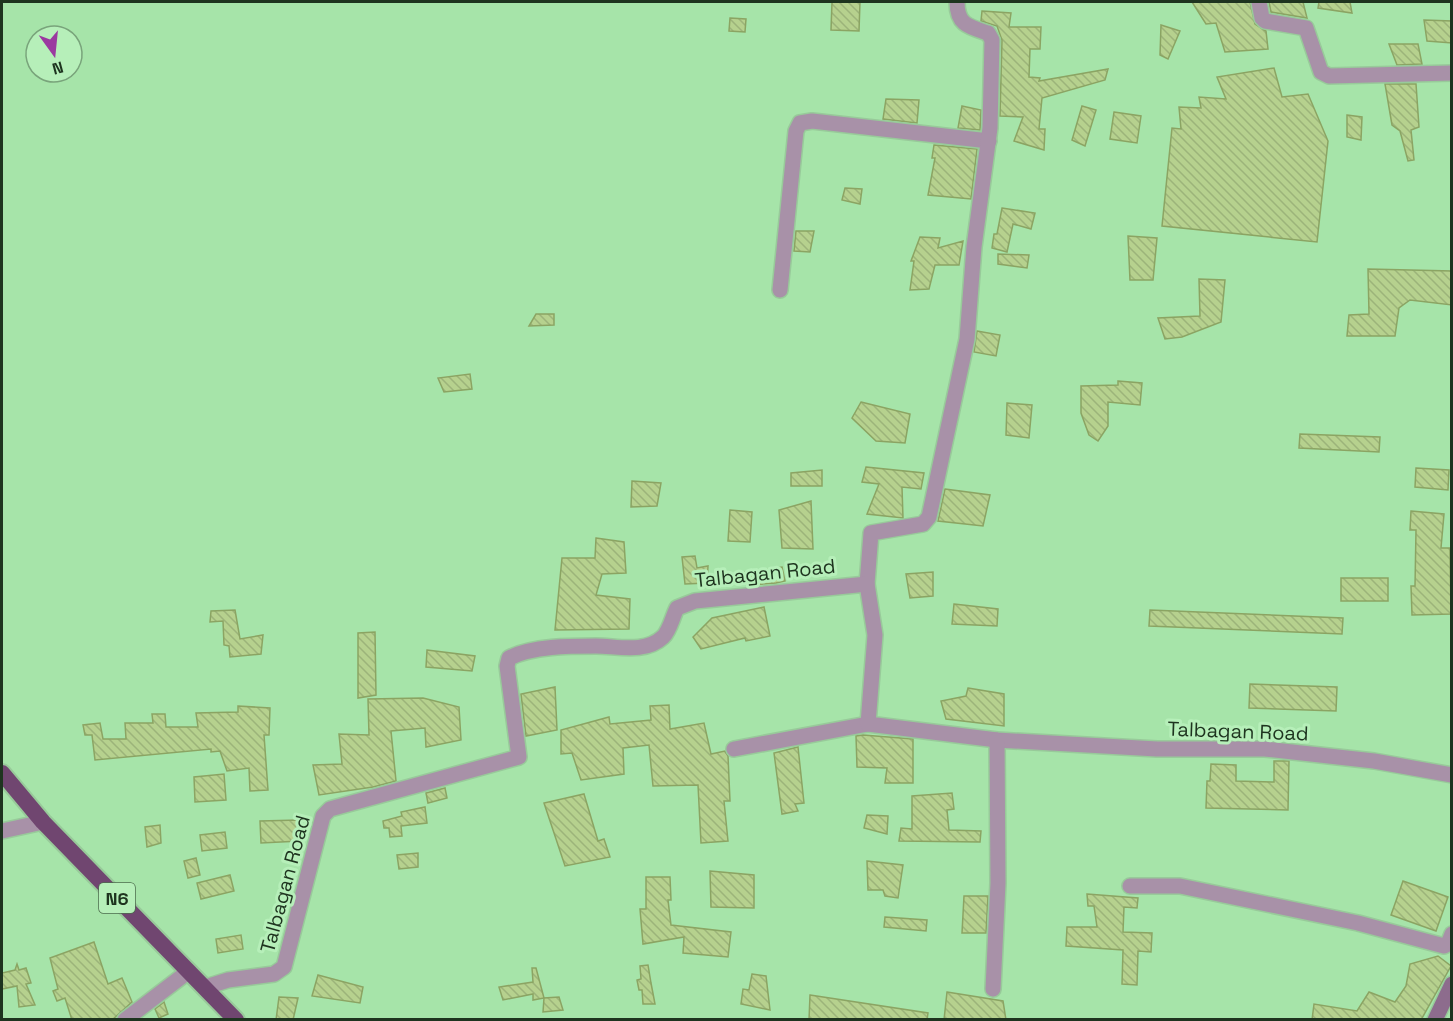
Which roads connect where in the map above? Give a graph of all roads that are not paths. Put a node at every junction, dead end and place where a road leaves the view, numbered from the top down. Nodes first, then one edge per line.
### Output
1 (957, 2) edge
2 (1259, 2) edge
3 (1452, 73) edge
4 (988, 141) junction
5 (780, 290) dead end
6 (867, 584) junction
7 (868, 724) junction
8 (997, 740) junction
9 (734, 749) dead end
10 (2, 773) edge
11 (1452, 775) edge
12 (43, 822) junction
13 (2, 831) edge
14 (1130, 886) dead end
15 (1452, 934) edge
16 (189, 971) junction
17 (1452, 984) edge
18 (206, 987) junction
19 (993, 988) dead end
20 (125, 1020) edge
21 (236, 1020) edge
22 (1435, 1020) edge

1 - 4 street
2 - 3 street
4 - 5 street
4 - 6 street
6 - 7 street
6 - 18 street, Talbagan Road
7 - 8 street, Talbagan Road
7 - 9 street, Talbagan Road
8 - 11 street, Talbagan Road
8 - 19 street
10 - 12 highway, N6
12 - 13 street
12 - 16 highway, N6
14 - 15 street
16 - 18 highway, N6
16 - 20 street
17 - 22 main road
18 - 21 highway, N6

